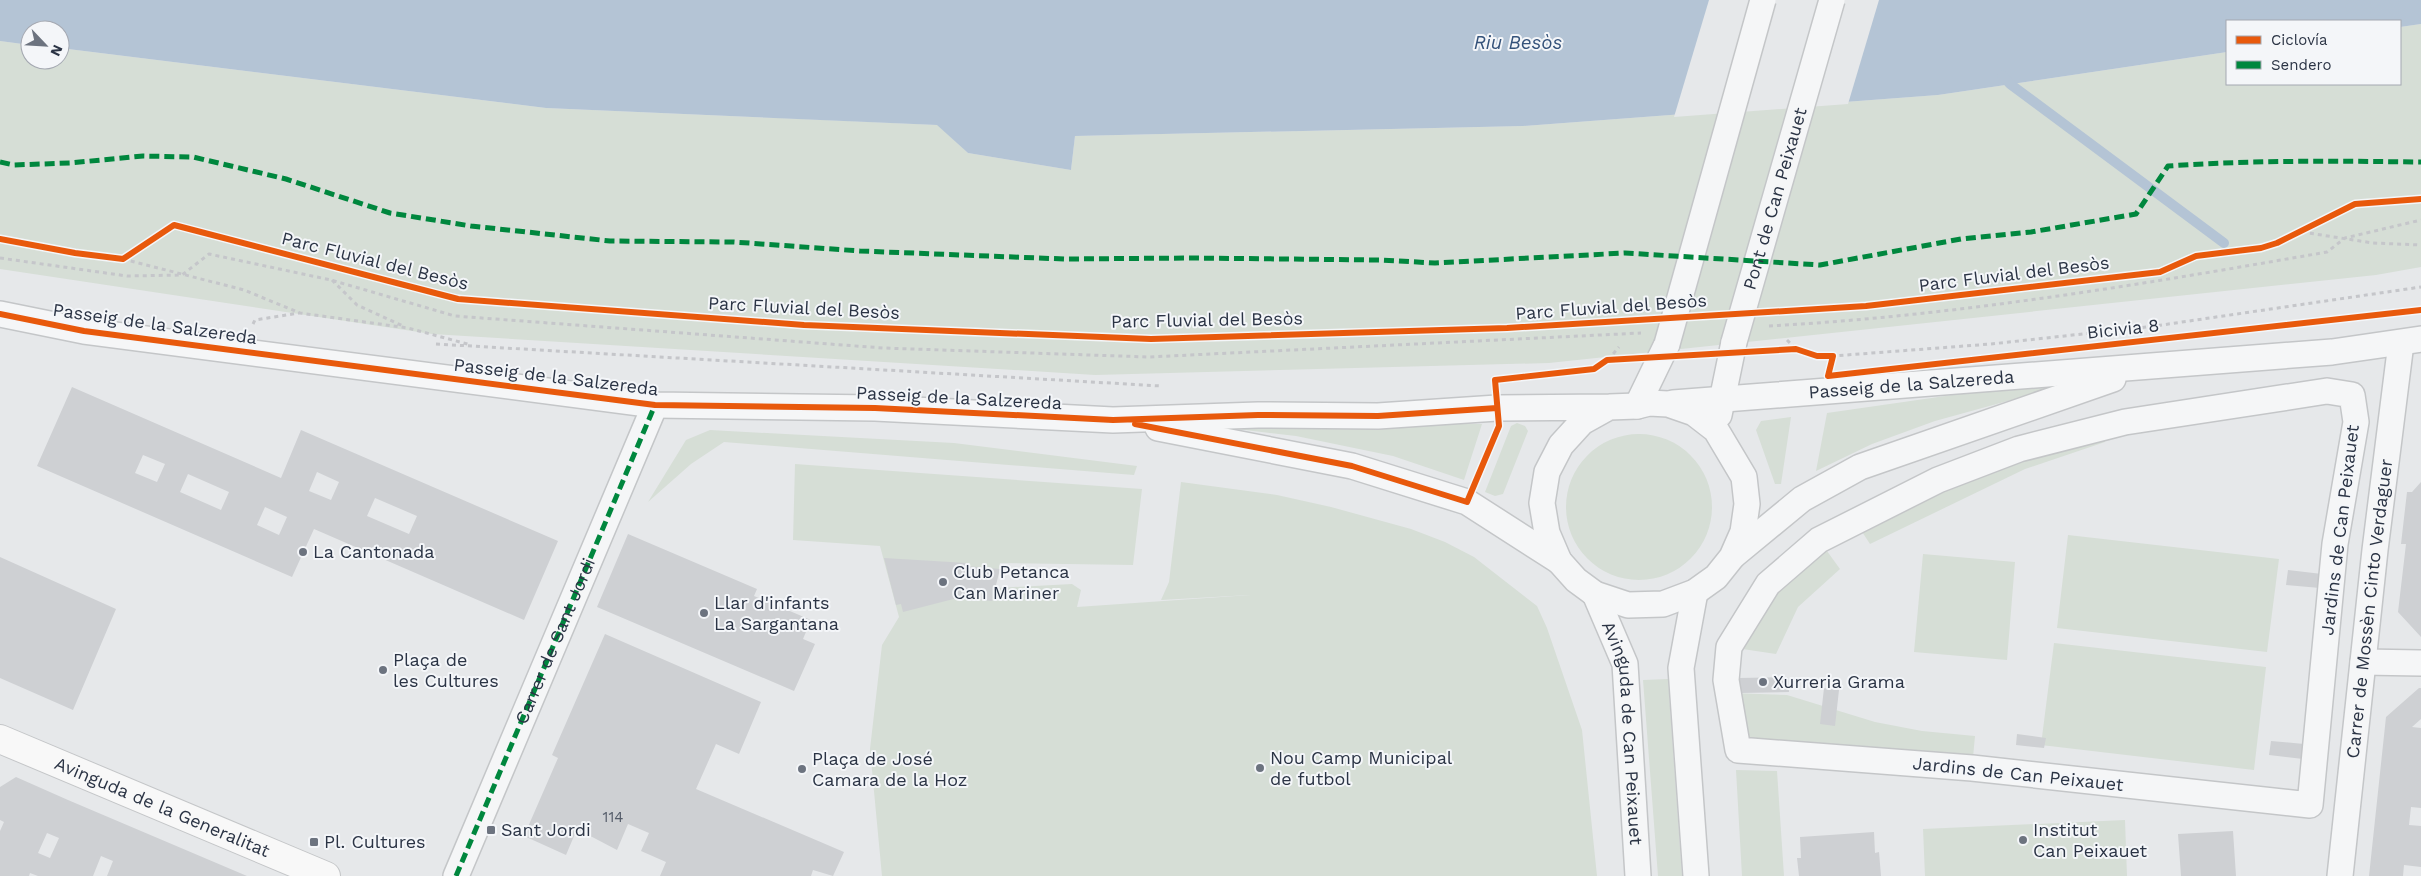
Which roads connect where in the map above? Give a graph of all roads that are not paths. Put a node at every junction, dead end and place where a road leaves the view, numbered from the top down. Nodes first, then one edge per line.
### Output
1 (1763, 0) edge
2 (1832, 0) edge
3 (0, 314) edge
4 (2411, 341) edge
5 (2153, 366) junction
6 (1722, 399) junction
7 (1668, 404) junction
8 (655, 405) junction
9 (1636, 406) junction
10 (1609, 407) junction
11 (1113, 420) junction
12 (1716, 430) junction
13 (1732, 557) junction
14 (1559, 561) junction
15 (1695, 592) junction
16 (1595, 594) junction
17 (2363, 662) junction
18 (2421, 664) edge
19 (3, 744) edge
20 (1738, 750) joint
21 (326, 876) edge
22 (456, 876) edge
23 (1638, 876) edge
24 (1696, 876) edge
25 (2340, 876) edge

1 - 9 street, bridge
2 - 6 street, Pont de Can Peixauet, bridge
3 - 8 street, Passeig de la Salzereda
4 - 5 street, Passeig de la Salzereda
4 - 17 street, Carrer de Mossèn Cinto Verdaguer
5 - 6 street, Passeig de la Salzereda
5 - 13 street, Passeig de la Salzereda
6 - 7 street, Passeig de la Salzereda
6 - 12 street, Pont de Can Peixauet
7 - 9 street, Passeig de la Salzereda
7 - 12 street
8 - 11 street, Passeig de la Salzereda
8 - 22 street, Carrer de Sant Jordi
9 - 10 street, Passeig de la Salzereda
10 - 11 street, Passeig de la Salzereda
10 - 14 street
11 - 14 street, Passeig de la Salzereda
12 - 13 street
13 - 15 street
14 - 16 street
15 - 16 street
15 - 24 street
16 - 23 street, Avinguda de Can Peixauet
17 - 18 street
17 - 25 street, Carrer de Mossèn Cinto Verdaguer
19 - 21 street, Avinguda de la Generalitat
20 - 20 street, Jardins de Can Peixauet

